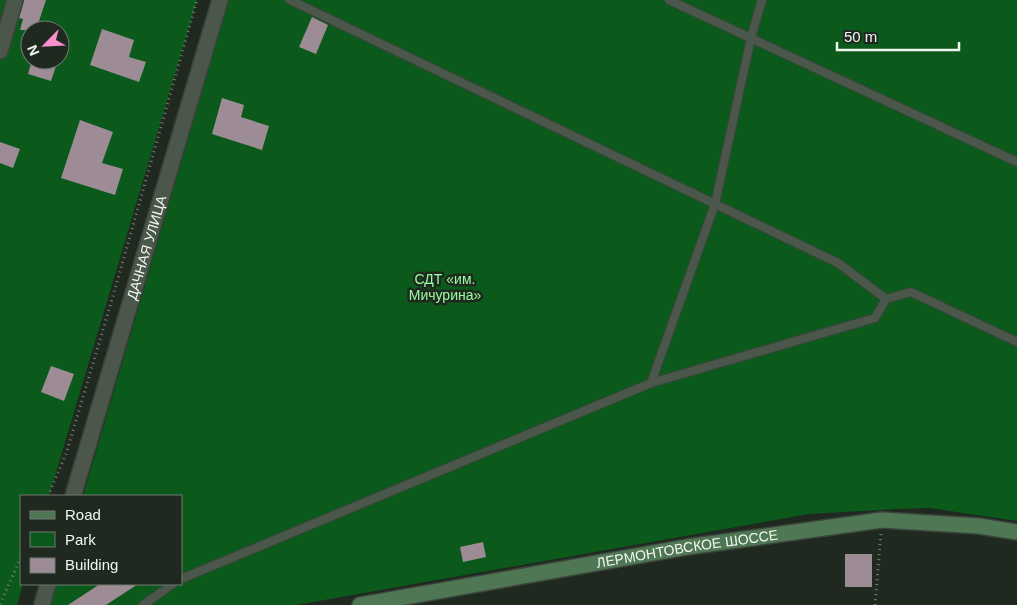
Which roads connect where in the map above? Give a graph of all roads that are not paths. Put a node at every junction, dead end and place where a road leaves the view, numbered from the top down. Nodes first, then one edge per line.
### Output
1 (15, 0) edge
2 (220, 0) edge
3 (290, 0) edge
4 (669, 0) edge
5 (762, 0) edge
6 (751, 38) junction
7 (0, 51) edge
8 (1017, 162) edge
9 (715, 204) junction
10 (886, 299) junction
11 (1017, 342) edge
12 (650, 383) junction
13 (74, 495) edge
14 (1017, 532) edge
15 (182, 579) edge
16 (48, 585) edge
17 (172, 585) edge
18 (42, 605) edge
19 (143, 605) edge
20 (360, 605) edge

1 - 7 street
2 - 13 street, ДАЧНАЯ УЛИЦА
3 - 9 lane
4 - 6 lane
5 - 6 lane
6 - 8 lane
6 - 9 lane
9 - 10 lane
9 - 12 lane
10 - 11 lane
10 - 12 lane
12 - 15 lane
14 - 20 street, ЛЕРМОНТОВСКОЕ ШОССЕ
16 - 18 street
17 - 19 lane

